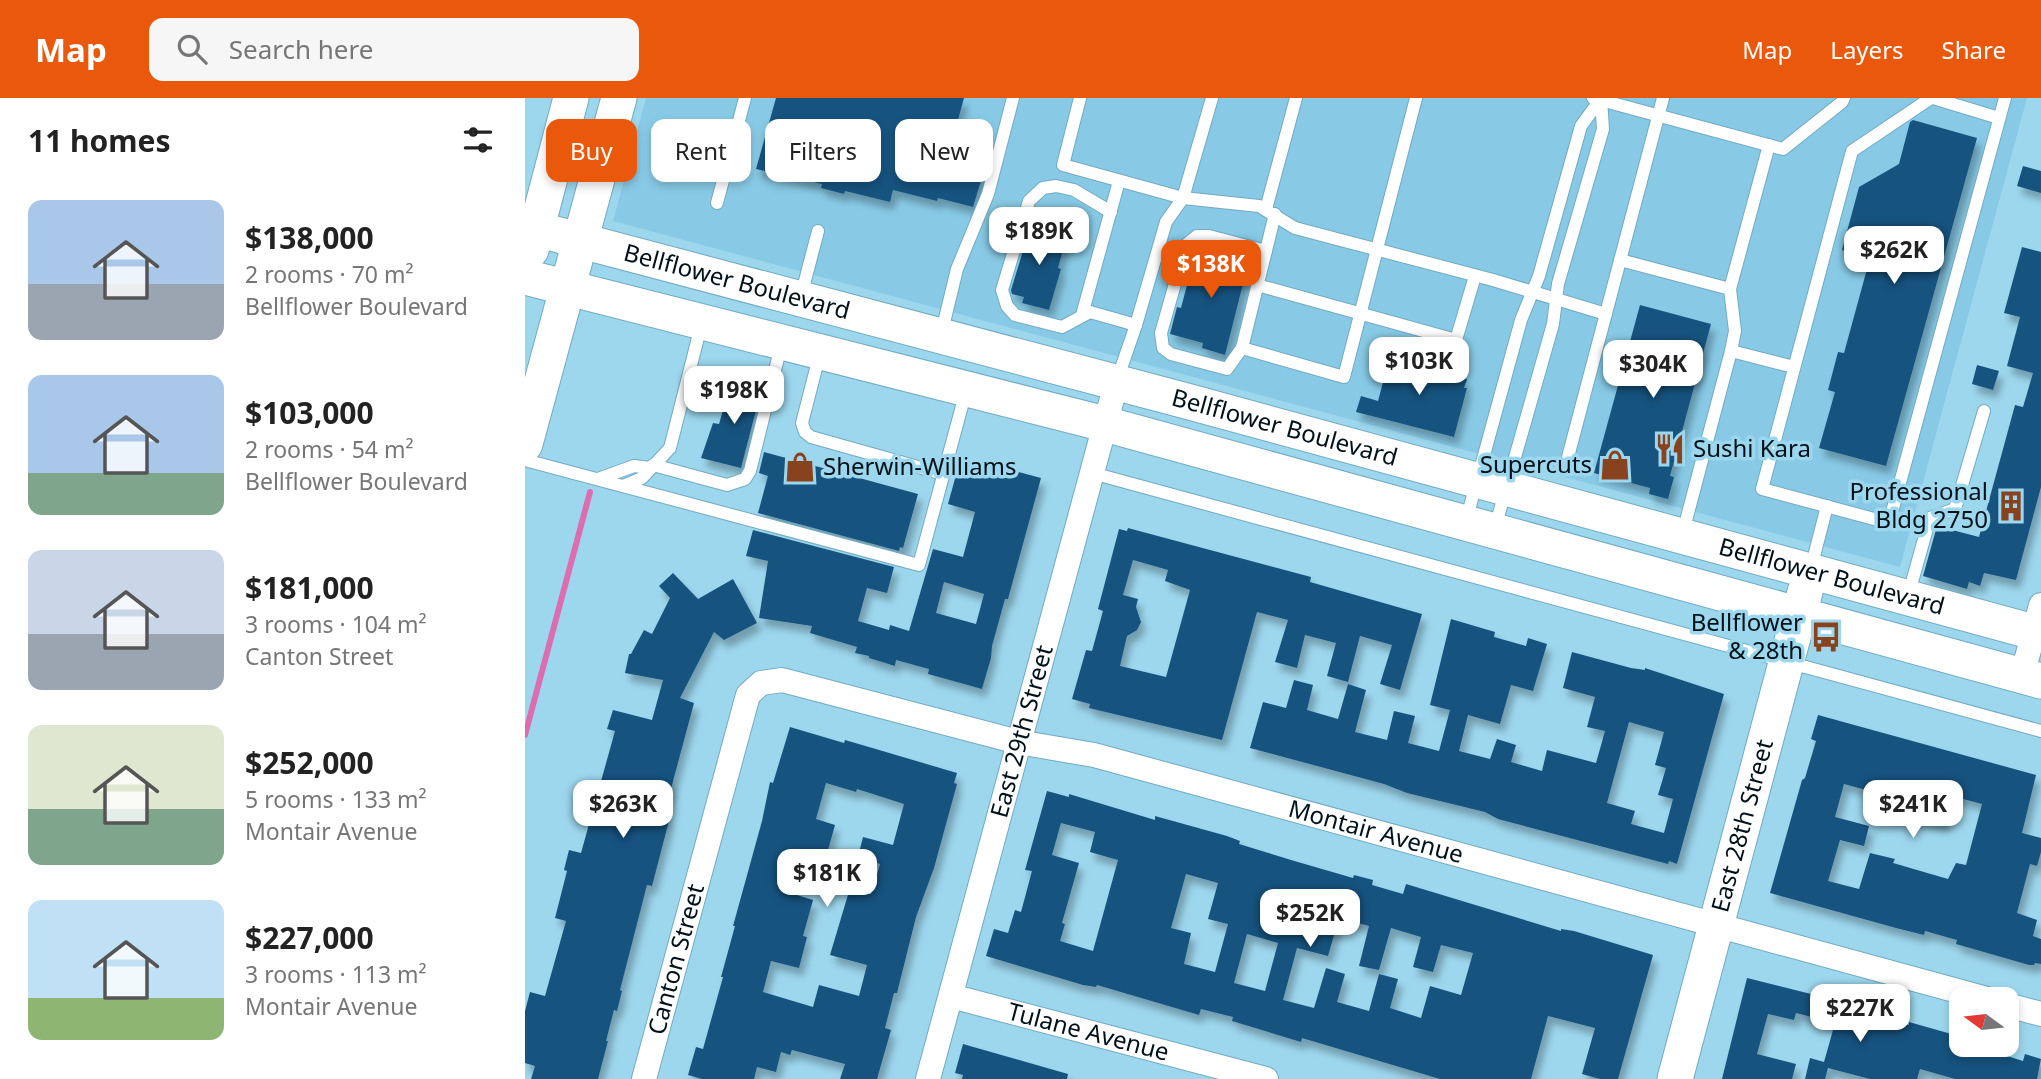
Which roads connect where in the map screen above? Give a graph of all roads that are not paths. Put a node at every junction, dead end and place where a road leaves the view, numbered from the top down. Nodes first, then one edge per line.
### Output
1 (571, 98) edge
2 (619, 98) edge
3 (745, 98) edge
4 (1013, 98) edge
5 (1080, 98) edge
6 (1212, 98) edge
7 (1296, 98) edge
8 (1416, 98) edge
9 (1663, 98) edge
10 (1844, 98) edge
11 (1932, 98) edge
12 (2004, 98) edge
13 (1598, 99) edge
14 (1658, 116) junction
15 (1999, 118) junction
16 (1769, 145) junction
17 (1119, 181) junction
18 (1183, 198) junction
19 (717, 203) dead end
20 (1111, 212) junction
21 (1271, 212) junction
22 (530, 228) edge
23 (818, 231) dead end
24 (581, 241) junction
25 (1377, 250) junction
26 (1266, 251) junction
27 (1620, 260) junction
28 (525, 274) edge
29 (1475, 276) junction
30 (1257, 285) junction
31 (567, 288) junction
32 (1730, 289) junction
33 (1534, 293) junction
34 (1556, 299) junction
35 (800, 300) junction
36 (1360, 313) junction
37 (1606, 314) junction
38 (1082, 315) junction
39 (702, 322) junction
40 (1136, 325) junction
41 (940, 336) junction
42 (782, 343) junction
43 (1242, 348) junction
44 (1731, 351) junction
45 (820, 353) junction
46 (1794, 367) junction
47 (1115, 384) junction
48 (966, 390) junction
49 (1984, 411) dead end
50 (1105, 425) junction
51 (525, 443) edge
52 (1568, 457) dead end
53 (525, 460) edge
54 (652, 467) junction
55 (1092, 472) junction
56 (943, 474) junction
57 (598, 479) junction
58 (1492, 484) junction
59 (623, 486) junction
60 (1827, 506) junction
61 (1480, 528) junction
62 (1682, 536) junction
63 (1810, 571) junction
64 (1907, 597) junction
65 (1799, 614) junction
66 (2039, 624) edge
67 (1786, 660) junction
68 (2032, 678) edge
69 (761, 682) joint
70 (2041, 731) edge
71 (1018, 741) junction
72 (1715, 924) junction
73 (1949, 989) edge
74 (951, 996) junction
75 (2019, 1008) edge
76 (2041, 1014) edge
77 (644, 1079) edge
78 (928, 1079) edge
79 (1266, 1079) edge
80 (1675, 1079) edge

1 - 22 main road
2 - 24 main road
3 - 19 lane
4 - 41 lane
5 - 17 lane
6 - 18 lane
7 - 21 lane
8 - 25 lane
9 - 14 lane
10 - 16 lane
11 - 15 lane
11 - 46 lane
12 - 15 lane
13 - 14 lane
13 - 33 lane
13 - 34 lane
14 - 16 lane
14 - 27 lane
15 - 60 lane
16 - 32 lane
17 - 18 lane
17 - 20 lane
18 - 21 lane
18 - 40 lane
20 - 38 lane
20 - 38 lane
21 - 25 lane
21 - 26 lane
22 - 24 main road, Bellflower Boulevard
22 - 28 main road
23 - 35 lane
24 - 31 main road
24 - 35 main road, Bellflower Boulevard
25 - 29 lane
25 - 36 lane
26 - 30 lane
26 - 43 lane
27 - 32 lane
27 - 37 lane
28 - 31 main road, Bellflower Boulevard
29 - 33 lane
29 - 36 lane
30 - 36 lane
30 - 43 lane
31 - 39 main road, Bellflower Boulevard
31 - 51 main road
32 - 44 lane
33 - 34 lane
33 - 58 lane
34 - 37 lane
34 - 58 lane
35 - 41 main road, Bellflower Boulevard
36 - 43 lane
37 - 52 lane
38 - 40 lane
39 - 42 main road, Bellflower Boulevard
39 - 54 lane
40 - 47 lane
41 - 47 main road, Bellflower Boulevard
42 - 45 main road, Bellflower Boulevard
42 - 54 lane
44 - 46 lane
44 - 62 lane
45 - 48 main road, Bellflower Boulevard
45 - 56 lane
46 - 60 lane
47 - 50 street, East 29th Street
47 - 58 main road, Bellflower Boulevard
48 - 50 main road, Bellflower Boulevard
48 - 56 lane
49 - 64 lane
50 - 55 street, East 29th Street
50 - 61 main road, Bellflower Boulevard
53 - 57 lane
54 - 57 lane
54 - 59 lane
55 - 67 lane
55 - 71 street, East 29th Street
56 - 59 lane
57 - 59 lane
58 - 61 lane
58 - 61 lane
58 - 62 main road, Bellflower Boulevard
60 - 63 lane
61 - 65 main road, Bellflower Boulevard
62 - 63 main road, Bellflower Boulevard
63 - 64 main road, Bellflower Boulevard
63 - 65 main road, East 28th Street
64 - 66 main road, Bellflower Boulevard
65 - 67 main road, East 28th Street
65 - 68 main road, Bellflower Boulevard
66 - 68 street
67 - 70 lane
67 - 72 main road, East 28th Street
69 - 71 street, Montair Avenue
69 - 77 street, Canton Street
71 - 72 street, Montair Avenue
71 - 74 street, East 29th Street
72 - 73 street, Montair Avenue
72 - 80 main road, East 28th Street
74 - 78 street, East 29th Street
74 - 79 street, Tulane Avenue
75 - 76 street

